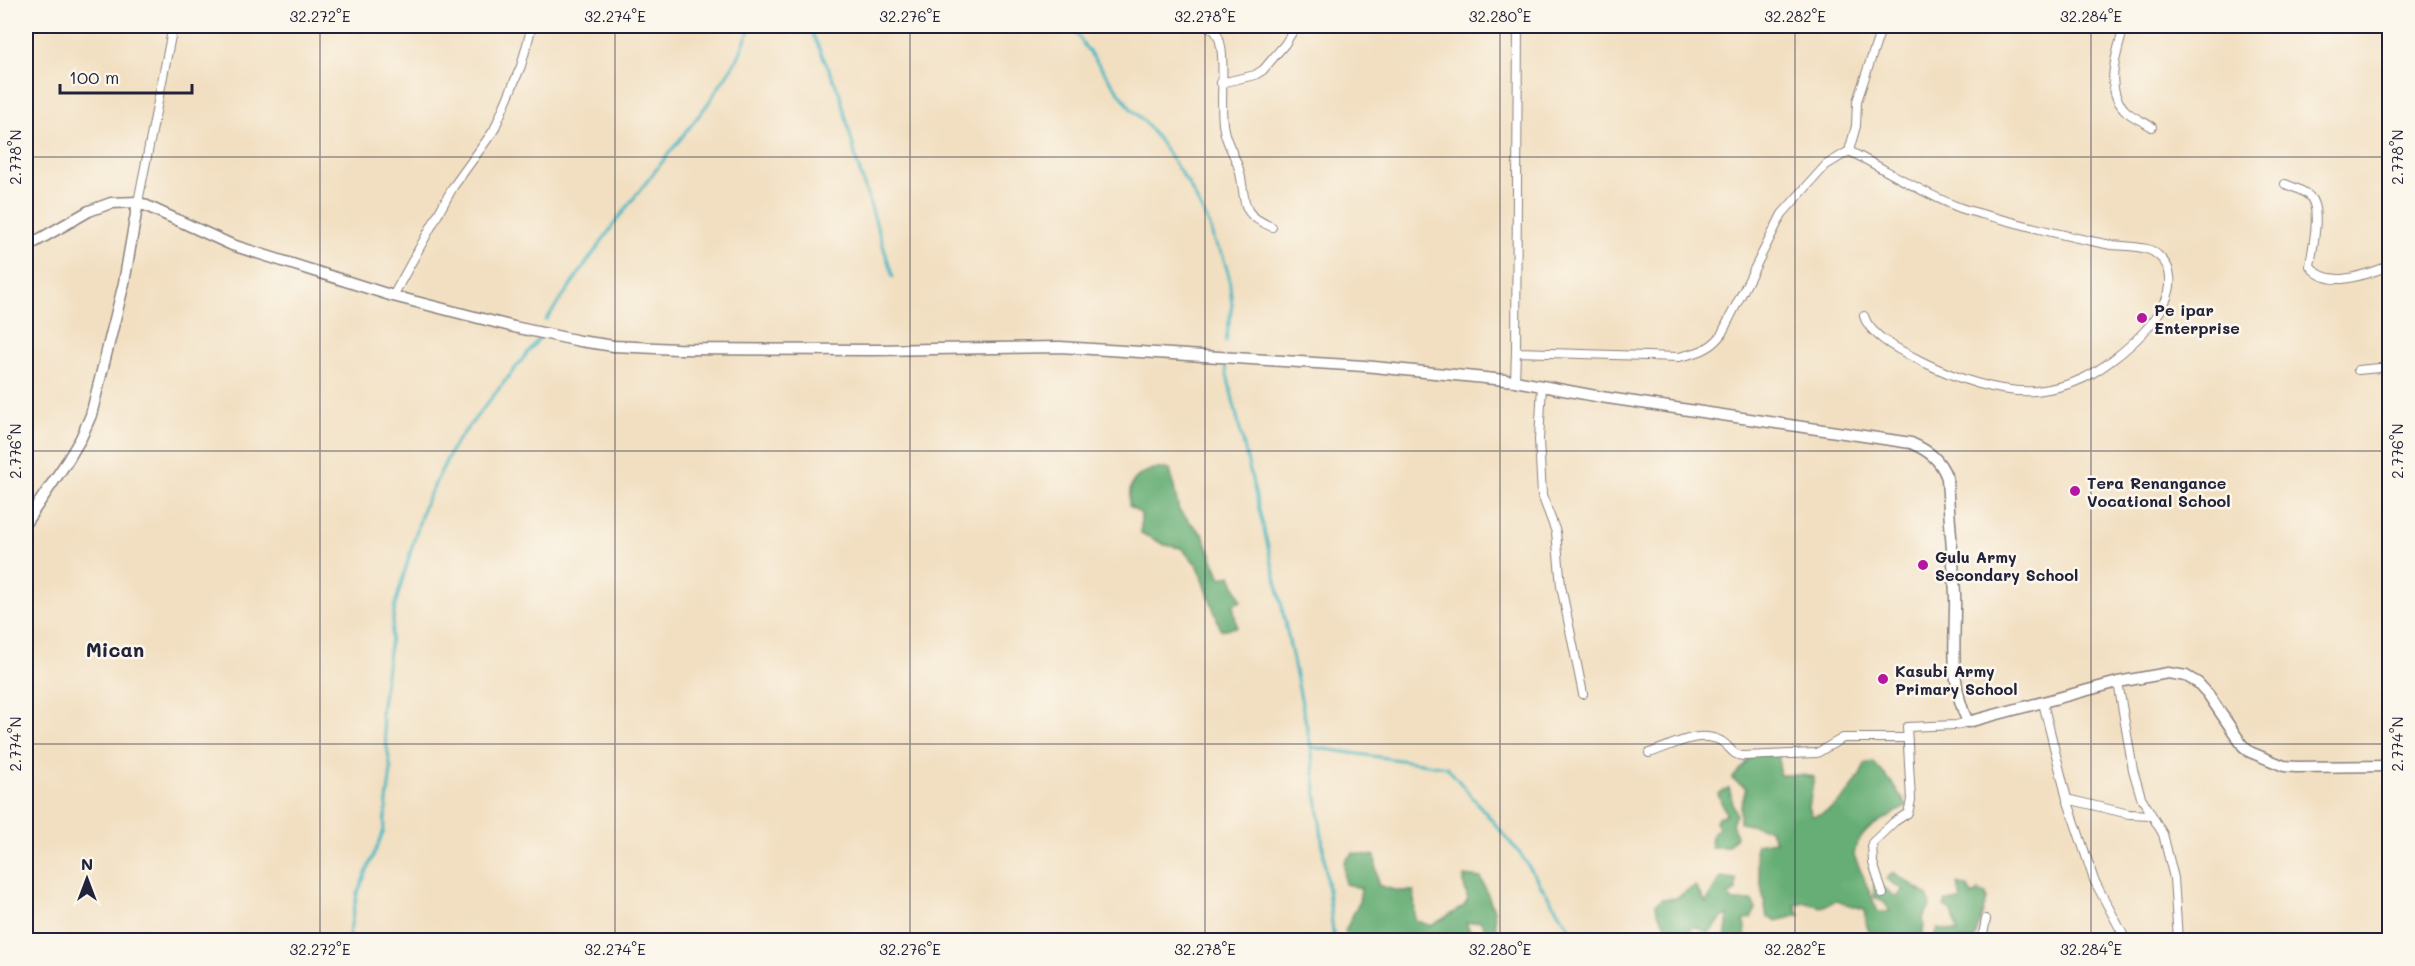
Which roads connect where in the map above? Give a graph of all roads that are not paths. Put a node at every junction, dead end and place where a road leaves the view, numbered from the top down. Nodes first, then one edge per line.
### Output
1 (173, 26) edge
2 (532, 26) edge
3 (1208, 26) edge
4 (1296, 26) edge
5 (1518, 26) edge
6 (1882, 26) edge
7 (2124, 26) edge
8 (1221, 83) junction
9 (2152, 127) dead end
10 (1849, 151) junction
11 (2285, 184) dead end
12 (138, 202) junction
13 (1272, 227) dead end
14 (26, 247) edge
15 (2390, 266) edge
16 (393, 296) junction
17 (1864, 316) dead end
18 (1516, 352) junction
19 (2390, 368) edge
20 (2358, 370) dead end
21 (1515, 381) junction
22 (1542, 385) junction
23 (26, 522) edge
24 (2118, 682) junction
25 (1583, 694) dead end
26 (2043, 703) junction
27 (1968, 722) junction
28 (1907, 738) junction
29 (1649, 753) dead end
30 (2390, 766) edge
31 (2067, 799) junction
32 (2151, 815) junction
33 (1882, 894) dead end
34 (1986, 920) dead end
35 (1982, 940) edge
36 (2126, 940) edge
37 (2178, 940) edge

1 - 12 street
2 - 16 street
3 - 8 street
4 - 8 street
5 - 18 street
6 - 10 street
7 - 9 street
8 - 13 street
10 - 17 street
10 - 18 street
11 - 15 street
12 - 14 street
12 - 16 street
12 - 23 street
16 - 21 street
18 - 21 street
19 - 20 street
21 - 22 street
22 - 25 street
22 - 27 street
24 - 26 street
24 - 30 street
24 - 32 street
26 - 27 street
26 - 31 street
27 - 28 street
28 - 29 street
28 - 33 street
31 - 32 street
31 - 36 street
32 - 37 street
34 - 35 street

